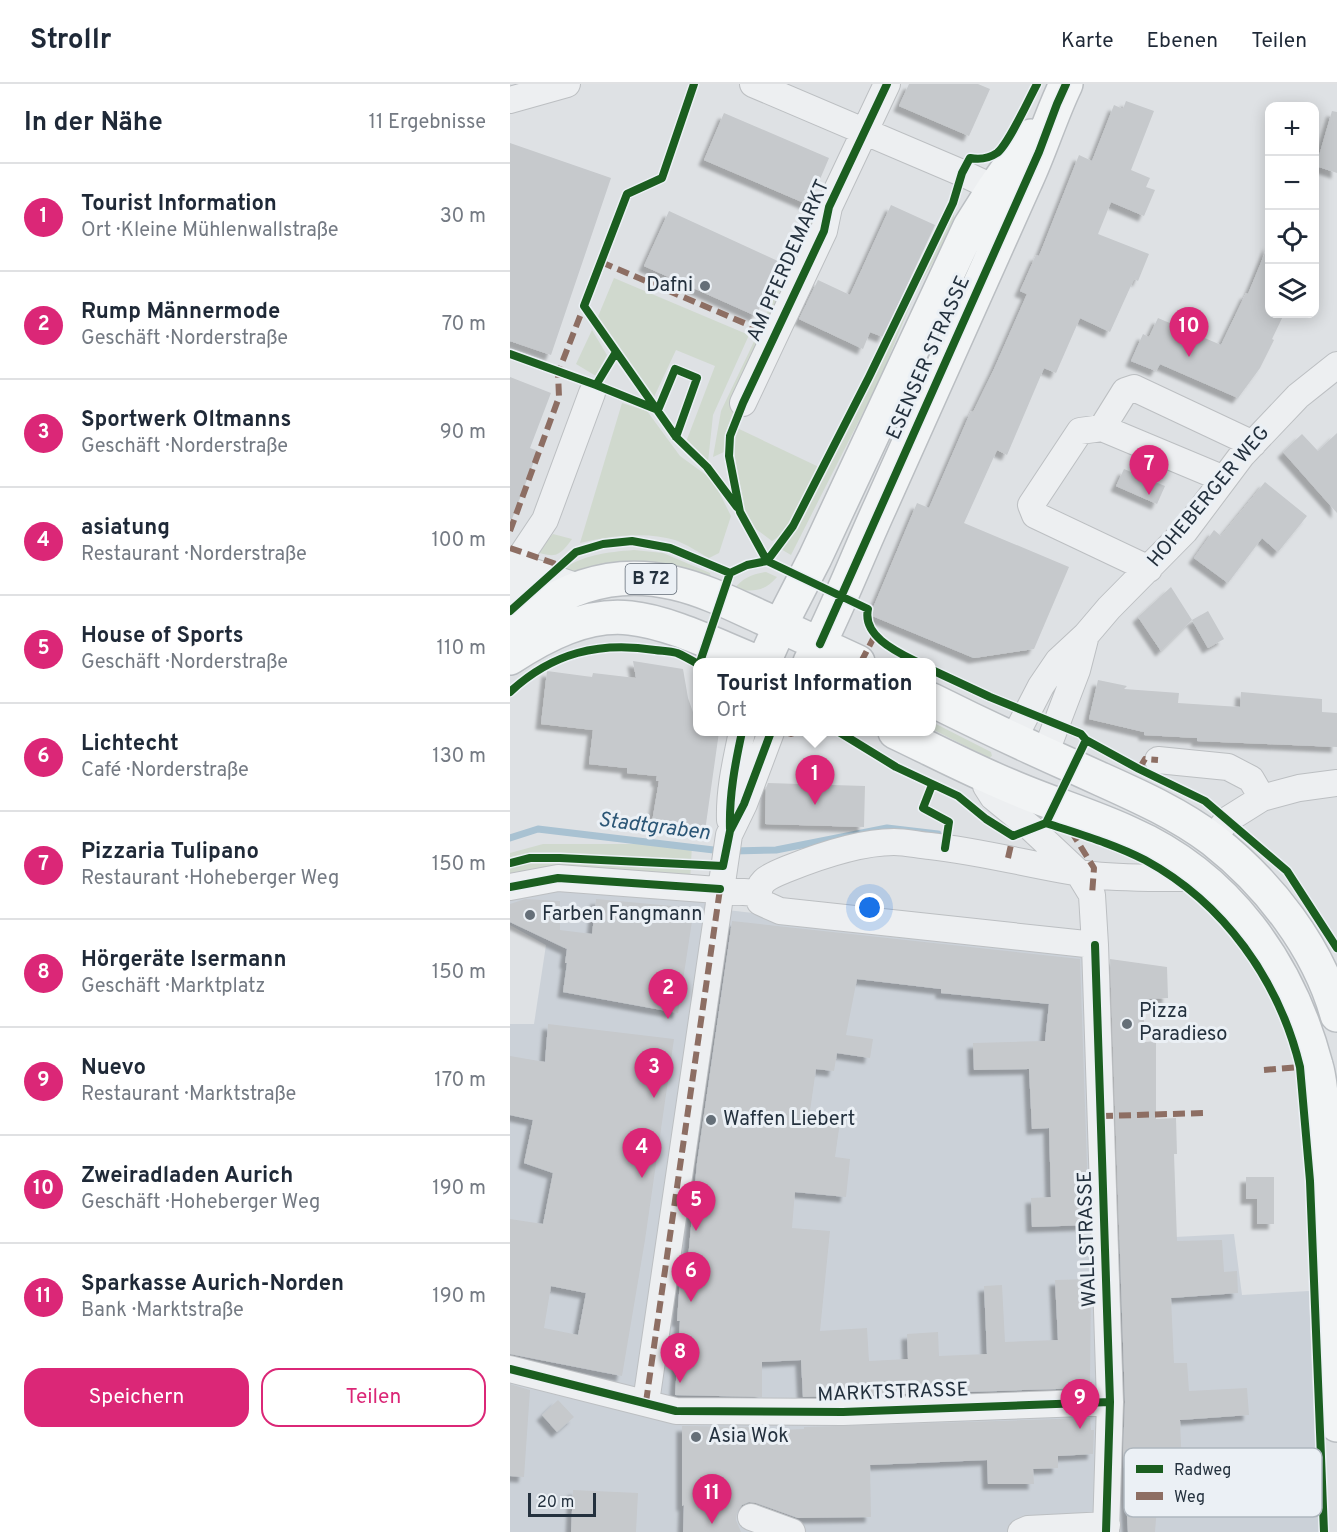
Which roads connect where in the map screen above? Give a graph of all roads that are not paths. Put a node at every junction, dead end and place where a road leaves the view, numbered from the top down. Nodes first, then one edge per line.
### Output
1 (753, 84) edge
2 (887, 84) edge
3 (564, 85) edge
4 (1061, 94) edge
5 (510, 100) edge
6 (865, 132) junction
7 (1006, 193) junction
8 (1337, 365) edge
9 (592, 393) dead end
10 (743, 404) dead end
11 (1102, 428) junction
12 (1253, 444) junction
13 (1224, 479) junction
14 (514, 566) edge
15 (1149, 569) junction
16 (579, 586) junction
17 (780, 626) junction
18 (517, 628) edge
19 (1086, 635) junction
20 (815, 653) edge
21 (510, 658) edge
22 (745, 658) edge
23 (766, 658) edge
24 (836, 658) edge
25 (936, 702) edge
26 (741, 736) edge
27 (770, 736) edge
28 (903, 736) edge
29 (1013, 740) junction
30 (1045, 754) junction
31 (1158, 760) dead end
32 (999, 781) junction
33 (1337, 783) edge
34 (1262, 798) junction
35 (729, 833) junction
36 (1212, 840) junction
37 (1078, 872) junction
38 (722, 878) junction
39 (1203, 878) junction
40 (510, 887) edge
41 (757, 893) junction
42 (1095, 945) junction
43 (1337, 1016) edge
44 (1332, 1192) edge
45 (1333, 1261) edge
46 (1334, 1296) edge
47 (510, 1368) edge
48 (646, 1402) junction
49 (1110, 1402) junction
50 (1337, 1425) edge
51 (751, 1517) dead end
52 (1106, 1529) edge
53 (792, 1532) edge
54 (1021, 1532) edge

1 - 6 street
2 - 6 street, AM PFERDEMARKT
3 - 5 street
4 - 7 main road, ESENSER STRASSE
6 - 7 street
6 - 10 street, AM PFERDEMARKT
7 - 17 main road, ESENSER STRASSE
7 - 20 main road, ESENSER STRASSE
8 - 12 street, HOHEBERGER WEG
9 - 14 street
11 - 12 street
11 - 13 street
11 - 15 street
12 - 13 street, HOHEBERGER WEG
13 - 15 street, HOHEBERGER WEG
14 - 16 street
14 - 18 street
15 - 19 street, HOHEBERGER WEG
16 - 17 main road, B 72
16 - 18 main road, B 72
17 - 20 main road, B 72
17 - 23 main road, ESENSER STRASSE
19 - 29 street, HOHEBERGER WEG
19 - 30 street, HOHEBERGER WEG
20 - 24 main road, B 72
21 - 22 main road, B 72
25 - 29 main road
26 - 35 street
27 - 35 street
28 - 32 main road
29 - 30 main road
29 - 32 main road, HOHEBERGER WEG
30 - 32 main road, HOHEBERGER WEG
30 - 36 main road
31 - 34 street
32 - 37 street, WALLSTRASSE
32 - 39 main road
33 - 34 street
34 - 36 street
35 - 38 street
36 - 43 main road
37 - 39 street
37 - 41 street
37 - 42 street, WALLSTRASSE
38 - 40 street
38 - 41 street
38 - 48 street
39 - 44 main road
41 - 42 street
42 - 49 street, WALLSTRASSE
44 - 45 main road
45 - 46 main road
46 - 50 main road
47 - 48 street, MARKTSTRASSE
48 - 49 street, MARKTSTRASSE
49 - 52 street, WALLSTRASSE
51 - 53 street
52 - 54 street

